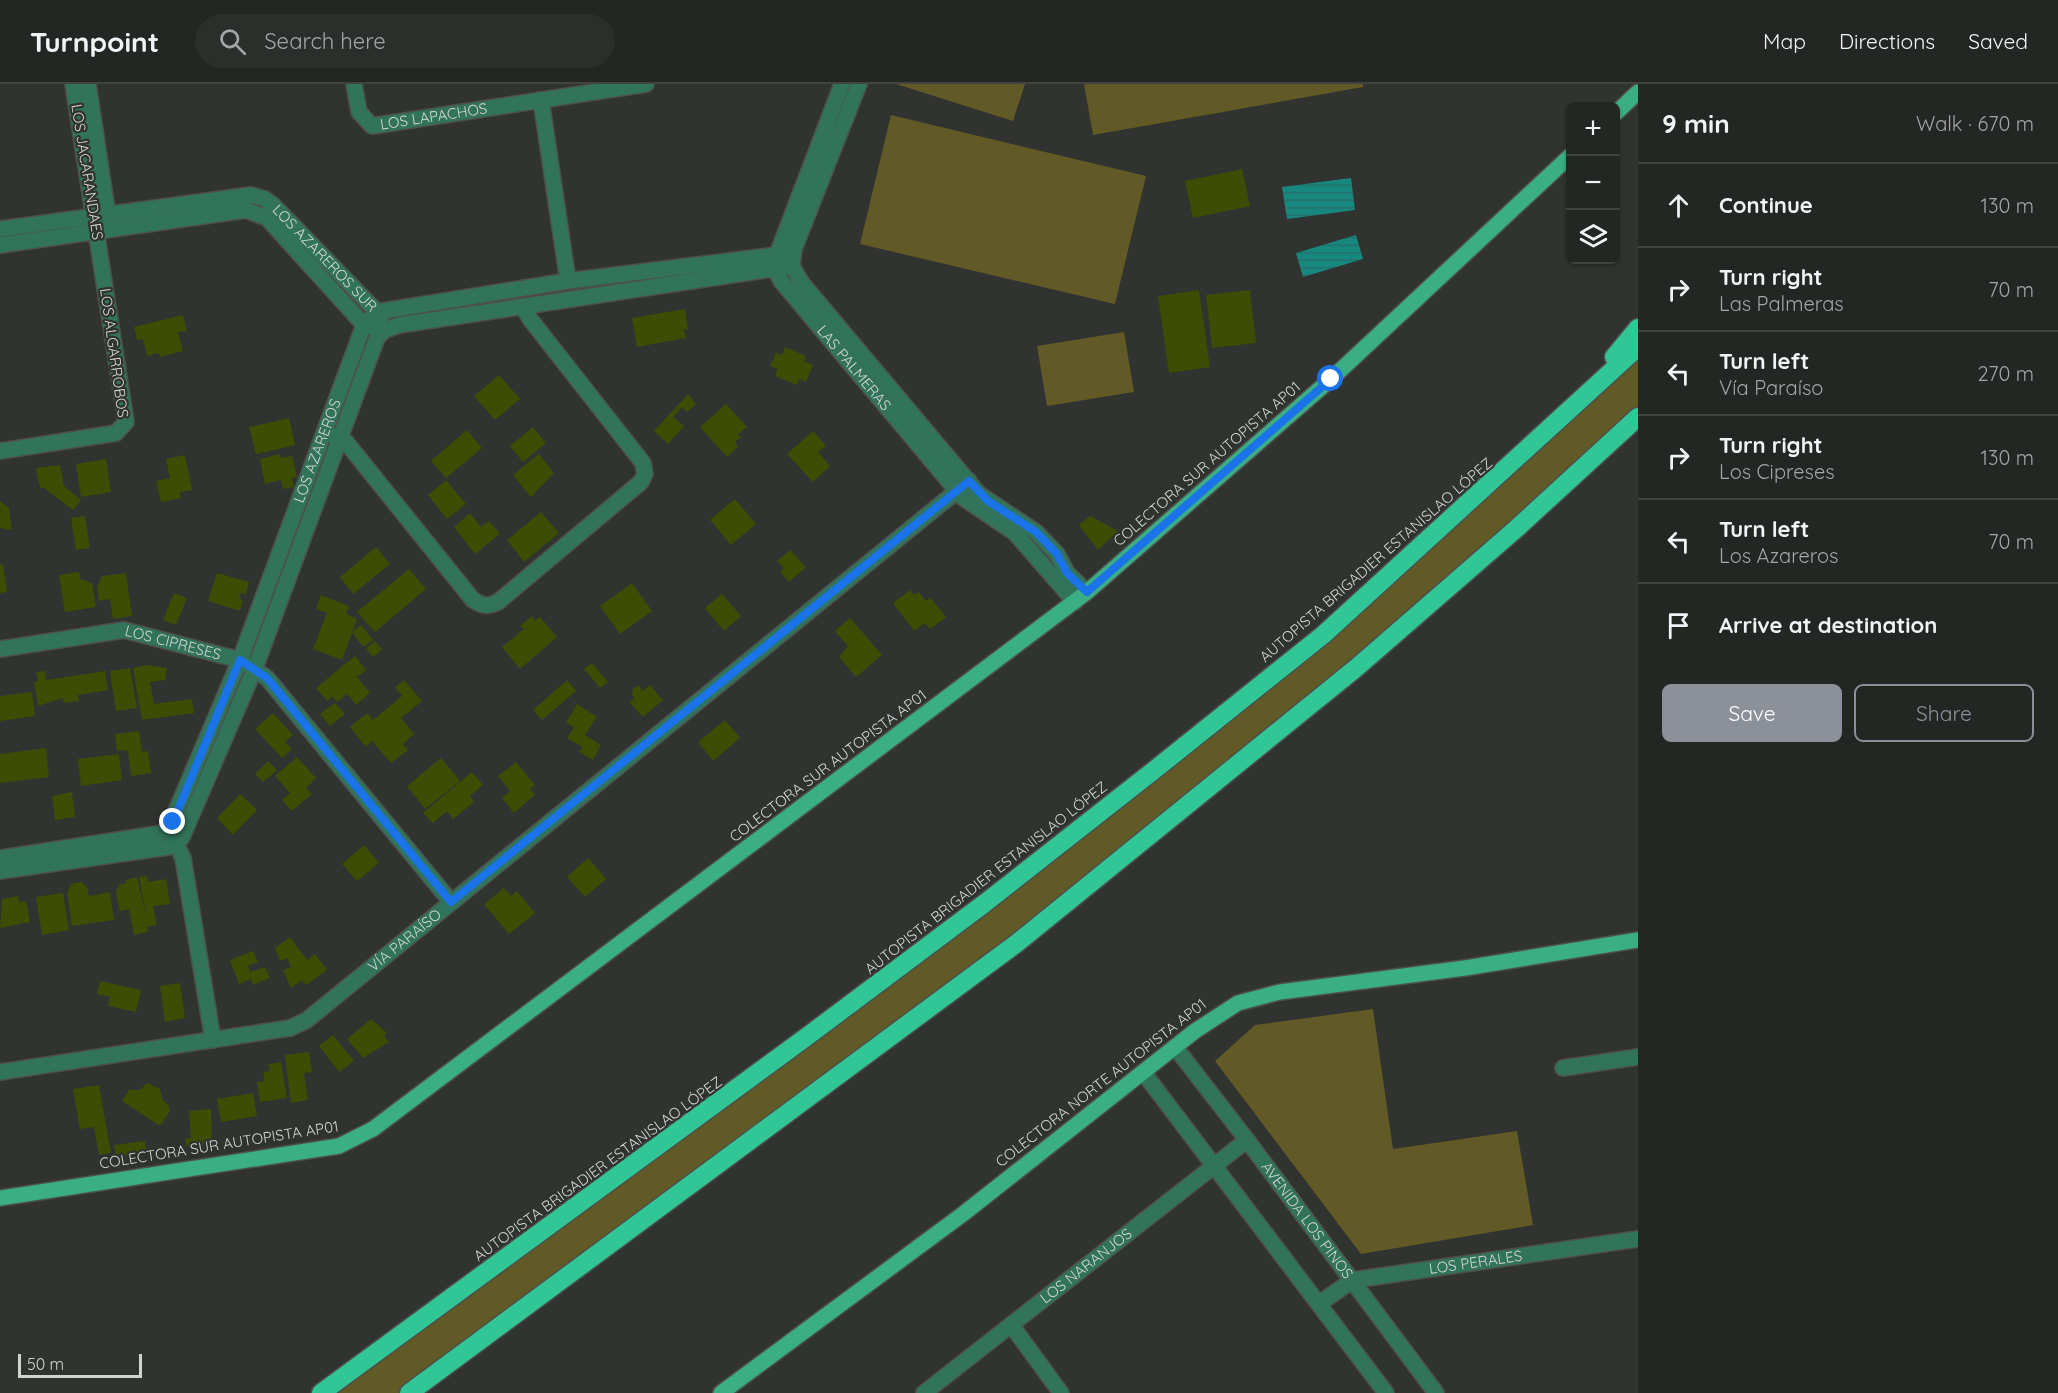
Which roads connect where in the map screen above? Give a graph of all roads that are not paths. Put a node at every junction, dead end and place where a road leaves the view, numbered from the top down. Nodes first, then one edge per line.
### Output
1 (73, 84) edge
2 (88, 84) edge
3 (354, 84) edge
4 (646, 84) edge
5 (842, 84) edge
6 (859, 84) edge
7 (1638, 92) edge
8 (541, 100) junction
9 (1620, 109) edge
10 (1566, 160) edge
11 (102, 223) junction
12 (0, 229) edge
13 (0, 245) edge
14 (99, 260) joint
15 (776, 262) junction
16 (792, 266) junction
17 (586, 279) junction
18 (568, 281) junction
19 (588, 298) junction
20 (524, 308) junction
21 (377, 312) junction
22 (364, 325) junction
23 (1638, 328) edge
24 (385, 330) junction
25 (1638, 347) edge
26 (1638, 417) edge
27 (1558, 423) junction
28 (332, 435) junction
29 (0, 451) edge
30 (963, 485) junction
31 (1087, 592) junction
32 (1075, 602) junction
33 (0, 649) edge
34 (240, 660) junction
35 (255, 668) junction
36 (168, 830) junction
37 (177, 844) junction
38 (0, 858) edge
39 (0, 871) edge
40 (451, 902) junction
41 (1638, 940) edge
42 (213, 1040) junction
43 (1174, 1047) junction
44 (1638, 1057) edge
45 (1563, 1068) dead end
46 (0, 1072) edge
47 (1143, 1072) junction
48 (1247, 1140) junction
49 (1216, 1166) junction
50 (0, 1198) edge
51 (1638, 1239) edge
52 (1353, 1280) junction
53 (1320, 1303) junction
54 (1012, 1326) junction
55 (321, 1393) edge
56 (409, 1393) edge
57 (721, 1393) edge
58 (924, 1393) edge
59 (1061, 1393) edge
60 (1386, 1393) edge
61 (1436, 1393) edge

1 - 11 street, LOS JACARANDAES
2 - 11 street, LOS JACARANDAES
3 - 8 street, LOS LAPACHOS
4 - 8 street, LOS LAPACHOS
5 - 15 street
6 - 16 street
7 - 9 main road
8 - 18 street
10 - 31 main road, COLECTORA SUR AUTOPISTA AP01
11 - 12 street, LOS AZAREROS SUR
11 - 13 street, LOS AZAREROS SUR
11 - 14 street, LOS JACARANDAES
11 - 21 street, LOS AZAREROS SUR
11 - 22 street, LOS AZAREROS SUR
14 - 29 street, LOS ALGARROBOS
15 - 16 street
15 - 17 street
15 - 19 street
15 - 30 street, LAS PALMERAS
16 - 30 street, LAS PALMERAS
17 - 18 street
17 - 19 street
18 - 21 street
19 - 20 street
20 - 24 street
20 - 28 street
21 - 22 street, LOS AZAREROS
21 - 24 street, LOS AZAREROS SUR
22 - 24 street, LOS AZAREROS SUR
22 - 28 street, LOS AZAREROS
23 - 27 highway
24 - 28 street, LOS AZAREROS
25 - 27 highway, AUTOPISTA BRIGADIER ESTANISLAO LÓPEZ
26 - 56 highway
27 - 55 highway, AUTOPISTA BRIGADIER ESTANISLAO LÓPEZ
28 - 34 street, LOS AZAREROS
28 - 35 street, LOS AZAREROS
30 - 31 street, LAS PALMERAS
30 - 32 street, LAS PALMERAS
30 - 40 street, VÍA PARAÍSO
31 - 32 main road, COLECTORA SUR AUTOPISTA AP01
32 - 50 main road, COLECTORA SUR AUTOPISTA AP01
33 - 34 street, LOS CIPRESES
34 - 35 street, LOS CIPRESES
34 - 36 street, LOS AZAREROS
35 - 37 street, LOS AZAREROS
35 - 40 street, LOS CIPRESES
36 - 37 street
36 - 38 street
37 - 39 street
37 - 42 street
40 - 42 street, VÍA PARAÍSO
41 - 43 main road, COLECTORA NORTE AUTOPISTA AP01
42 - 46 street, VÍA PARAÍSO
43 - 47 main road, COLECTORA NORTE AUTOPISTA AP01
43 - 48 street, AVENIDA LOS PINOS
44 - 45 street
47 - 49 street
47 - 57 main road, COLECTORA NORTE AUTOPISTA AP01
48 - 49 street, LOS NARANJOS
48 - 52 street, AVENIDA LOS PINOS
49 - 53 street
49 - 54 street, LOS NARANJOS
51 - 52 street, LOS PERALES
52 - 53 street, LOS PERALES
52 - 61 street, AVENIDA LOS PINOS
53 - 60 street
54 - 58 street, LOS NARANJOS
54 - 59 street

